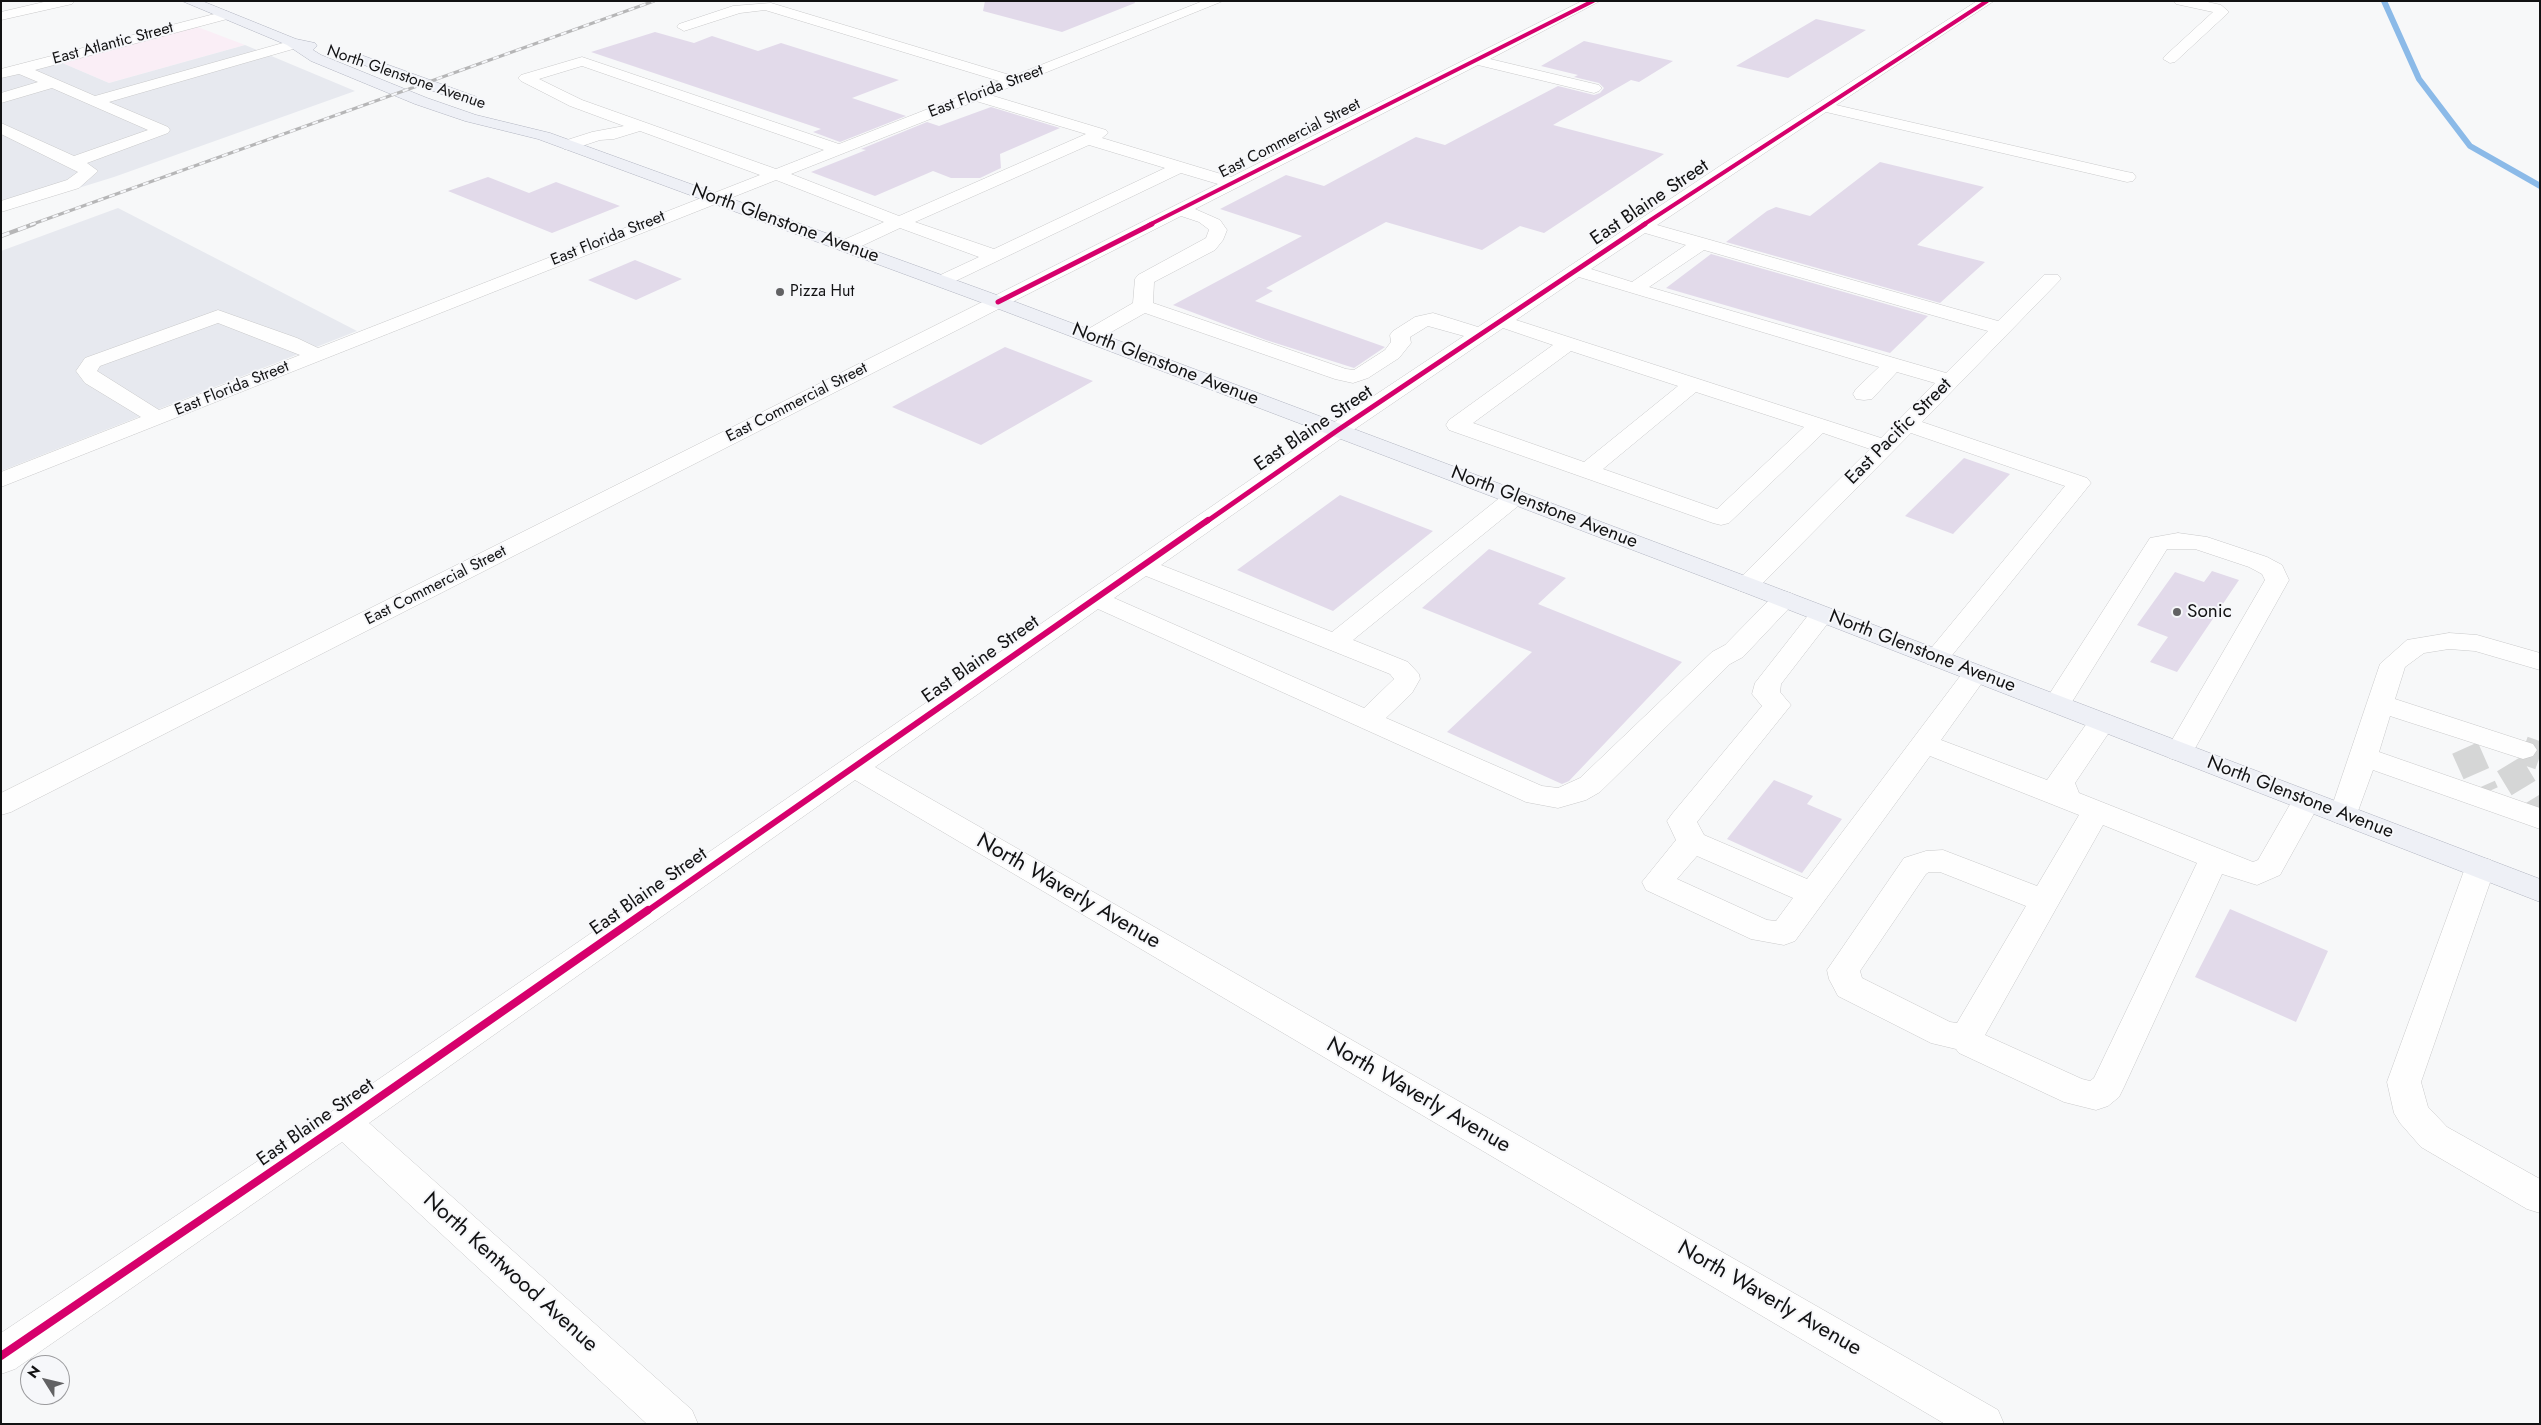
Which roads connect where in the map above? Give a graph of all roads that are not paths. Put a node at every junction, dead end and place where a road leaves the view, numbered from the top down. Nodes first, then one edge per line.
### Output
1 (27, 1) edge
2 (67, 1) edge
3 (189, 1) edge
4 (1216, 1) edge
5 (1593, 1) edge
6 (2181, 1) edge
7 (1960, 3) dead end
8 (1983, 4) edge
9 (4, 11) edge
10 (226, 15) junction
11 (684, 27) dead end
12 (294, 43) junction
13 (2170, 59) dead end
14 (1476, 60) junction
15 (20, 69) junction
16 (1, 74) edge
17 (1014, 81) junction
18 (53, 83) junction
19 (1594, 88) dead end
20 (1, 90) edge
21 (32, 90) junction
22 (976, 96) junction
23 (1, 98) edge
24 (94, 101) junction
25 (1823, 107) junction
26 (623, 120) junction
27 (640, 126) junction
28 (1, 128) edge
29 (598, 135) junction
30 (1088, 139) junction
31 (570, 145) junction
32 (838, 149) junction
33 (73, 162) junction
34 (1180, 167) junction
35 (774, 174) junction
36 (2127, 177) dead end
37 (1234, 183) junction
38 (714, 197) junction
39 (1, 207) edge
40 (1181, 210) junction
41 (899, 222) junction
42 (1642, 226) junction
43 (1057, 227) junction
44 (1701, 243) junction
45 (1111, 245) junction
46 (846, 246) junction
47 (994, 256) junction
48 (1576, 270) junction
49 (2052, 279) dead end
50 (943, 281) junction
51 (1634, 289) junction
52 (998, 302) junction
53 (1143, 306) junction
54 (1500, 321) junction
55 (2002, 329) junction
56 (1480, 334) junction
57 (1090, 336) junction
58 (1568, 343) junction
59 (316, 355) junction
60 (1893, 364) junction
61 (1950, 381) junction
62 (1693, 384) junction
63 (1864, 394) dead end
64 (157, 418) junction
65 (1907, 424) junction
66 (1819, 425) junction
67 (1338, 430) junction
68 (1884, 446) junction
69 (1587, 471) junction
70 (1, 480) edge
71 (1515, 497) junction
72 (1143, 566) junction
73 (1747, 585) junction
74 (1096, 599) junction
75 (1784, 599) junction
76 (1822, 614) junction
77 (1335, 642) junction
78 (1936, 658) junction
79 (2540, 662) edge
80 (1976, 673) junction
81 (2380, 702) junction
82 (2057, 704) junction
83 (1368, 720) junction
84 (2102, 722) junction
85 (1924, 742) junction
86 (2179, 752) junction
87 (2510, 752) tunnel mouth
88 (2363, 756) junction
89 (854, 767) junction
90 (2067, 800) junction
91 (2306, 801) junction
92 (1, 805) edge
93 (2096, 811) junction
94 (2344, 815) junction
95 (2539, 816) edge
96 (1692, 842) junction
97 (2214, 859) junction
98 (2480, 868) junction
99 (2540, 891) edge
100 (1812, 894) junction
101 (2046, 902) junction
102 (1966, 1038) junction
103 (344, 1122) junction
104 (2540, 1198) edge
105 (1, 1356) edge
106 (677, 1424) edge
107 (1983, 1424) edge

1 - 9 street
2 - 9 street
3 - 10 main road, North Glenstone Avenue
4 - 17 street, East Florida Street
5 - 14 street, East Commercial Street
6 - 13 street
7 - 8 street
8 - 25 street, East Blaine Street
10 - 12 main road, North Glenstone Avenue
10 - 15 street, East Atlantic Street
11 - 17 street
12 - 24 street
12 - 31 main road, North Glenstone Avenue
14 - 19 street
14 - 37 street, East Commercial Street
15 - 16 street, East Atlantic Street
15 - 18 street
17 - 22 street, East Florida Street
18 - 21 street
18 - 24 street
20 - 21 street
21 - 23 street
22 - 30 street
22 - 32 street, East Florida Street
24 - 33 street
25 - 36 street
25 - 42 street, East Blaine Street
26 - 27 street
26 - 29 street
26 - 32 street
27 - 29 street
27 - 35 street
28 - 33 street
29 - 31 street
30 - 34 street
30 - 41 street
31 - 38 main road, North Glenstone Avenue
32 - 35 street, East Florida Street
33 - 39 street
34 - 37 street
34 - 43 street
35 - 38 street, East Florida Street
35 - 41 street
37 - 40 street, East Commercial Street
38 - 46 main road, North Glenstone Avenue
38 - 59 street, East Florida Street
40 - 45 street, East Commercial Street
40 - 53 street
41 - 46 street
41 - 47 street
42 - 44 street
42 - 48 street, East Blaine Street
43 - 45 street
43 - 47 street
44 - 51 street
44 - 55 street
45 - 52 street, East Commercial Street
46 - 50 main road, North Glenstone Avenue
47 - 50 street
48 - 51 street
48 - 54 street, East Blaine Street
49 - 55 street, East Pacific Street
50 - 52 main road, North Glenstone Avenue
51 - 60 street
52 - 57 main road, North Glenstone Avenue
52 - 92 street, East Commercial Street
53 - 56 street
53 - 57 street
54 - 56 street, East Blaine Street
54 - 58 street
55 - 61 street, East Pacific Street
56 - 67 street, East Blaine Street
57 - 67 main road, North Glenstone Avenue
58 - 62 street
58 - 69 street
59 - 64 street, East Florida Street
59 - 64 street
60 - 61 street
60 - 63 street
61 - 65 street, East Pacific Street
62 - 66 street
62 - 69 street
64 - 70 street, East Florida Street
65 - 68 street, East Pacific Street
65 - 78 street
66 - 68 street
66 - 69 street
67 - 71 main road, North Glenstone Avenue
67 - 72 street, East Blaine Street
68 - 73 street, East Pacific Street
71 - 73 main road, North Glenstone Avenue
71 - 77 street
72 - 74 street, East Blaine Street
72 - 77 street
73 - 75 main road, North Glenstone Avenue
74 - 83 street
74 - 89 street, East Blaine Street
75 - 76 main road, North Glenstone Avenue
75 - 83 street
76 - 78 main road, North Glenstone Avenue
76 - 96 street
77 - 83 street
78 - 80 main road, North Glenstone Avenue
79 - 81 street
80 - 82 main road, North Glenstone Avenue
80 - 85 street
81 - 87 street
81 - 88 street
82 - 84 main road, North Glenstone Avenue
82 - 86 street
84 - 86 main road, North Glenstone Avenue
84 - 90 street
85 - 90 street
85 - 100 street
86 - 91 main road, North Glenstone Avenue
88 - 94 street
88 - 95 street
89 - 103 street, East Blaine Street
89 - 107 street, North Waverly Avenue
90 - 93 street
91 - 94 main road, North Glenstone Avenue
91 - 97 street
93 - 97 street
93 - 101 street
94 - 98 main road, North Glenstone Avenue
96 - 100 street
96 - 100 street
97 - 102 street
98 - 99 main road, North Glenstone Avenue
98 - 104 street
101 - 102 street
101 - 102 street
103 - 105 street, East Blaine Street
103 - 106 street, North Kentwood Avenue

